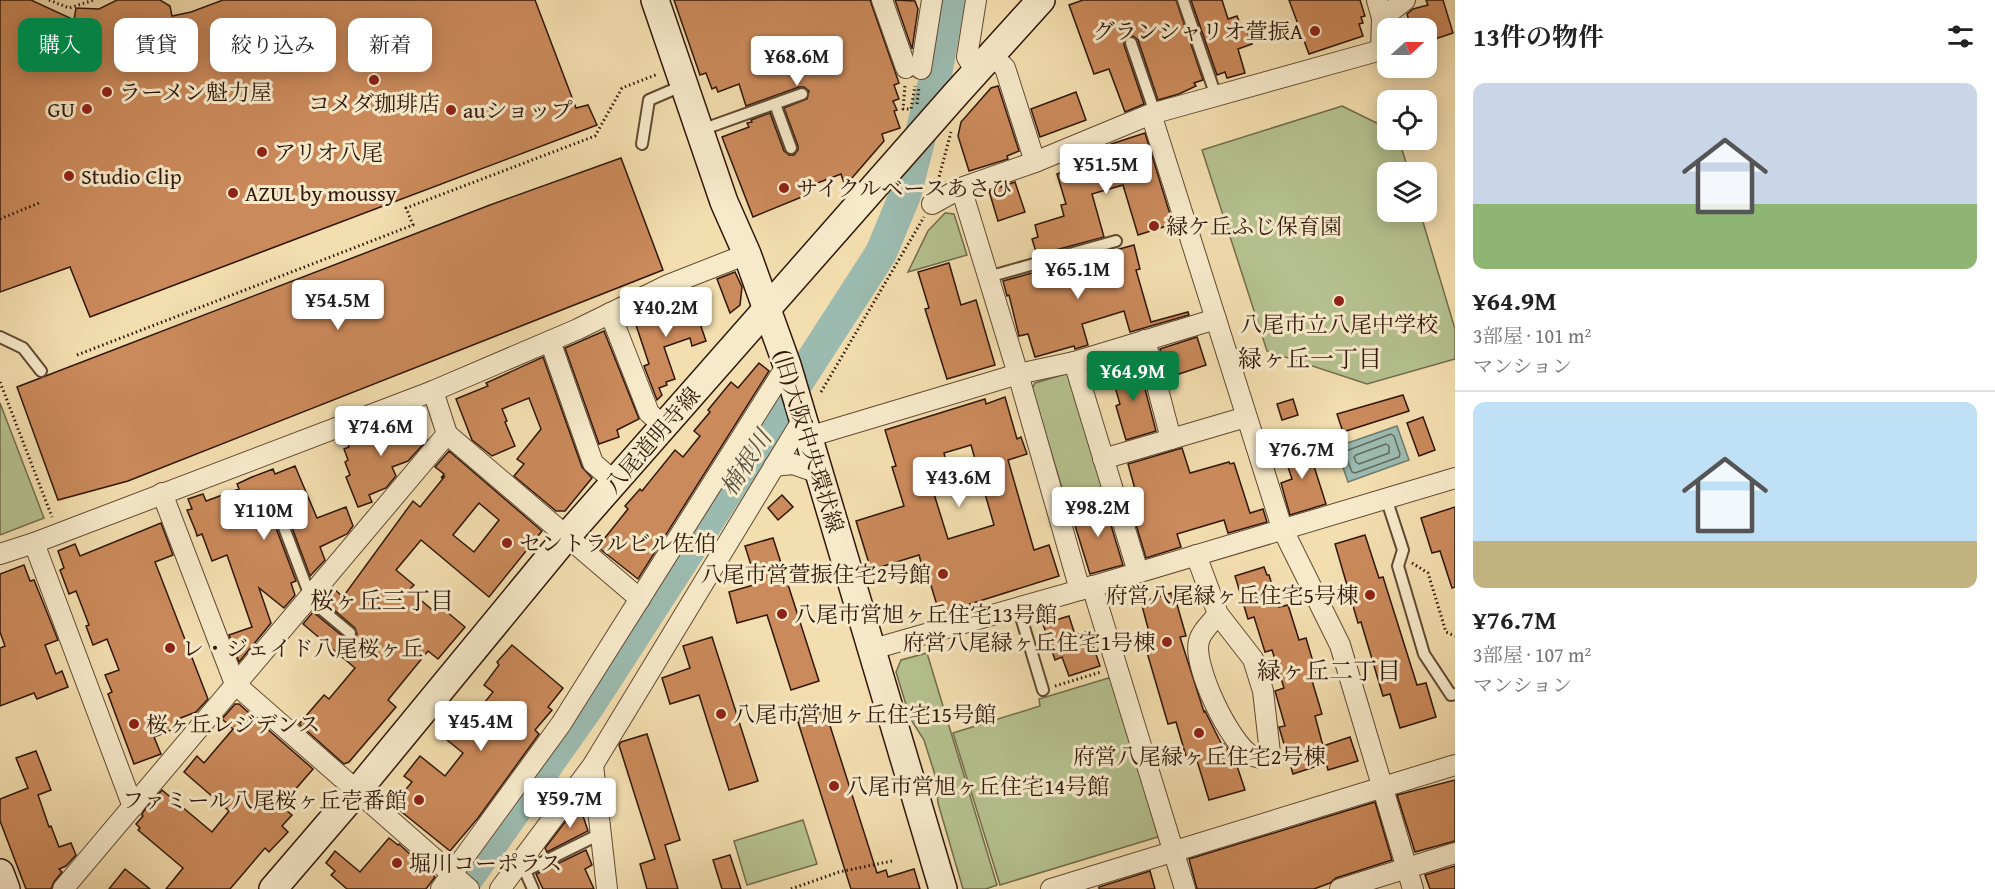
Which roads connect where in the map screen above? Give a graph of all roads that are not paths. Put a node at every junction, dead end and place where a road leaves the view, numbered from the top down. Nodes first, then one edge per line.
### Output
1 (655, 0) edge
2 (882, 0) edge
3 (932, 0) edge
4 (975, 0) edge
5 (1041, 0) edge
6 (1184, 0) edge
7 (1405, 0) edge
8 (1379, 9) edge
9 (1131, 43) dead end
10 (984, 63) junction
11 (685, 85) junction
12 (802, 94) dead end
13 (1216, 96) junction
14 (775, 104) junction
15 (1153, 113) junction
16 (700, 131) junction
17 (642, 144) dead end
18 (791, 148) dead end
19 (1035, 162) junction
20 (961, 188) junction
21 (932, 204) road end
22 (1116, 241) dead end
23 (747, 254) junction
24 (988, 277) junction
25 (768, 309) junction
26 (610, 314) junction
27 (1216, 319) junction
28 (0, 337) edge
29 (1145, 340) junction
30 (550, 341) junction
31 (1074, 362) junction
32 (787, 366) junction
33 (41, 371) dead end
34 (1018, 374) junction
35 (433, 391) junction
36 (1246, 417) junction
37 (664, 426) junction
38 (805, 428) junction
39 (447, 434) junction
40 (1171, 439) junction
41 (1102, 459) junction
42 (774, 466) junction
43 (819, 472) junction
44 (1455, 478) edge
45 (615, 482) junction
46 (162, 493) junction
47 (1386, 498) junction
48 (280, 517) dead end
49 (1282, 528) junction
50 (567, 536) junction
51 (34, 543) junction
52 (0, 554) edge
53 (1196, 555) junction
54 (1138, 572) junction
55 (1086, 588) junction
56 (309, 597) junction
57 (640, 599) junction
58 (1018, 608) junction
59 (1218, 614) junction
60 (350, 633) dead end
61 (873, 649) junction
62 (235, 684) junction
63 (1043, 690) road end
64 (1455, 694) edge
65 (593, 765) junction
66 (1455, 765) edge
67 (1382, 788) junction
68 (358, 790) junction
69 (133, 807) junction
70 (600, 834) junction
71 (1174, 852) junction
72 (1455, 853) edge
73 (521, 868) junction
74 (1406, 868) junction
75 (0, 873) edge
76 (447, 882) edge
77 (6, 889) edge
78 (63, 889) edge
79 (273, 889) edge
80 (469, 889) edge
81 (500, 889) edge
82 (533, 889) edge
83 (607, 889) edge
84 (944, 889) edge
85 (1051, 889) edge
86 (1185, 889) edge
87 (1340, 889) edge
88 (1413, 889) edge

1 - 11 main road, (旧)大阪中央環状線
2 - 3 street
4 - 10 street
5 - 10 main road, 八尾道明寺線
6 - 13 lane
7 - 8 street
8 - 13 street
9 - 15 lane
10 - 19 street
10 - 25 main road, 八尾道明寺線
11 - 16 main road, (旧)大阪中央環状線
11 - 17 lane
12 - 14 lane
13 - 15 street
14 - 16 lane
14 - 18 lane
15 - 19 street
15 - 27 street
16 - 23 main road, (旧)大阪中央環状線
19 - 20 street
20 - 21 street
20 - 24 street
22 - 24 lane
23 - 25 main road, (旧)大阪中央環状線
23 - 26 street
24 - 34 street
25 - 32 main road, (旧)大阪中央環状線
25 - 37 main road, 八尾道明寺線
26 - 30 street
26 - 37 street
27 - 29 street
27 - 36 street
28 - 33 lane
29 - 31 street
29 - 40 street
30 - 35 street
30 - 45 street
31 - 34 street
31 - 41 street
32 - 38 main road, (旧)大阪中央環状線
32 - 57 street
34 - 38 street
34 - 55 street
35 - 39 street
35 - 46 street
36 - 40 street
36 - 49 street
37 - 45 main road, 八尾道明寺線
38 - 42 street
38 - 43 main road, (旧)大阪中央環状線
39 - 50 street
39 - 56 street
40 - 41 street
41 - 54 street
42 - 43 street
42 - 65 street
43 - 61 main road, (旧)大阪中央環状線
44 - 47 street
45 - 50 main road, 八尾道明寺線
46 - 51 street
46 - 62 street
47 - 49 street
47 - 64 lane
48 - 56 lane
49 - 53 street
49 - 67 street
50 - 57 street
50 - 68 main road, 八尾道明寺線
51 - 52 street
51 - 69 street
53 - 54 street
53 - 59 street
54 - 55 street
55 - 58 street
55 - 71 street
56 - 60 lane
56 - 62 street
57 - 76 street
58 - 61 street
58 - 63 lane
59 - 59 street
61 - 84 main road, (旧)大阪中央環状線
62 - 68 street
62 - 69 street
65 - 70 street
65 - 73 street
66 - 67 street
67 - 71 street
67 - 74 street
68 - 76 street
68 - 79 main road, 八尾道明寺線
69 - 78 street
70 - 73 lane
70 - 83 street
71 - 85 street
71 - 86 street
72 - 74 street
73 - 81 street
73 - 82 lane
74 - 87 street
74 - 88 street
75 - 77 main road
76 - 80 street

